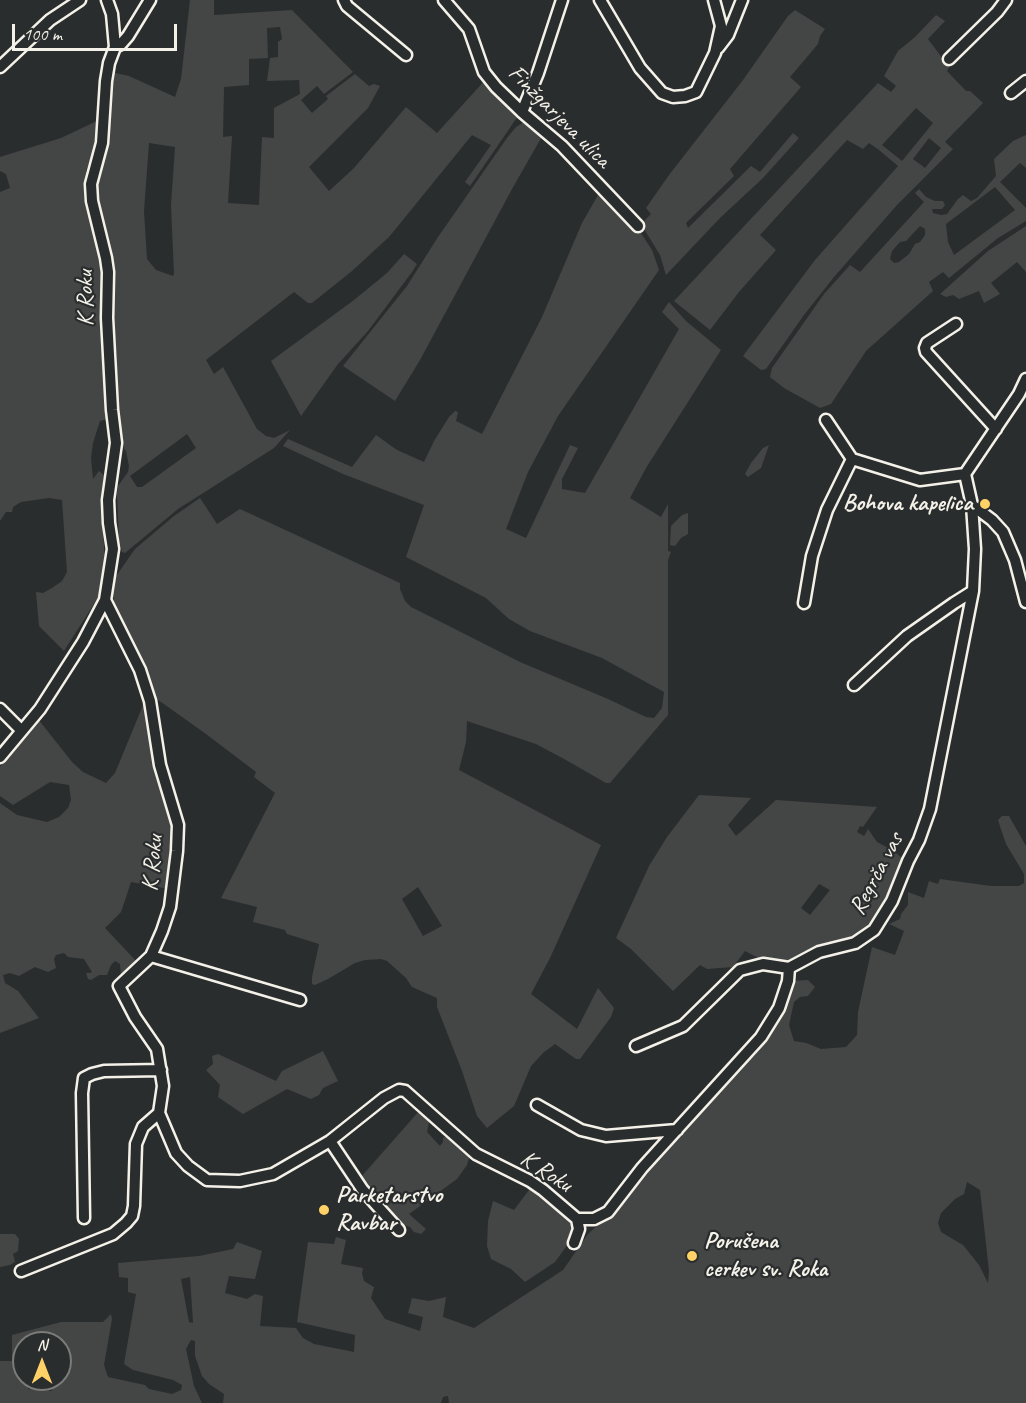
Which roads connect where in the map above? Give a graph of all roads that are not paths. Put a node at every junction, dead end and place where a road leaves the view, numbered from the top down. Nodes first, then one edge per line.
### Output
1 (80, 0) edge
2 (107, 0) edge
3 (150, 0) edge
4 (344, 0) edge
5 (444, 0) edge
6 (562, 0) edge
7 (600, 0) edge
8 (714, 0) edge
9 (741, 0) edge
10 (1006, 0) edge
11 (115, 47) junction
12 (715, 53) junction
13 (406, 55) dead end
14 (949, 59) dead end
15 (0, 67) edge
16 (1026, 81) edge
17 (1011, 93) dead end
18 (522, 112) junction
19 (638, 226) dead end
20 (956, 324) dead end
21 (1026, 379) edge
22 (826, 420) dead end
23 (996, 429) junction
24 (852, 459) junction
25 (965, 474) junction
26 (972, 505) junction
27 (973, 591) junction
28 (105, 600) junction
29 (1026, 602) edge
30 (804, 603) dead end
31 (854, 685) dead end
32 (0, 709) edge
33 (21, 730) junction
34 (0, 757) edge
35 (152, 956) junction
36 (789, 968) junction
37 (300, 1000) dead end
38 (636, 1046) dead end
39 (160, 1070) junction
40 (537, 1105) dead end
41 (159, 1113) junction
42 (678, 1130) junction
43 (330, 1141) junction
44 (84, 1218) dead end
45 (577, 1219) junction
46 (399, 1230) dead end
47 (574, 1243) dead end
48 (21, 1271) dead end

1 - 15 street
2 - 11 street, K Roku
3 - 11 street
4 - 13 street
5 - 18 street, Finžgarjeva ulica
6 - 18 street
7 - 12 street
8 - 12 street
9 - 12 street
10 - 14 street
11 - 28 street, K Roku
16 - 17 street
18 - 19 street, Finžgarjeva ulica
20 - 23 street
21 - 23 street
22 - 24 street
23 - 25 street
24 - 25 street
24 - 30 street
25 - 26 street, Regrča vas
26 - 27 street, Regrča vas
26 - 29 street
27 - 31 street
27 - 36 street, Regrča vas
28 - 33 street, K Roku
28 - 35 street, K Roku
32 - 33 street
33 - 34 street, K Roku
35 - 37 street
35 - 39 street, K Roku
36 - 38 street
36 - 42 street
39 - 41 street, K Roku
39 - 44 street
40 - 42 street
41 - 43 street, K Roku
41 - 48 street
42 - 45 street
43 - 45 street, K Roku
43 - 46 street
45 - 47 street, K Roku

